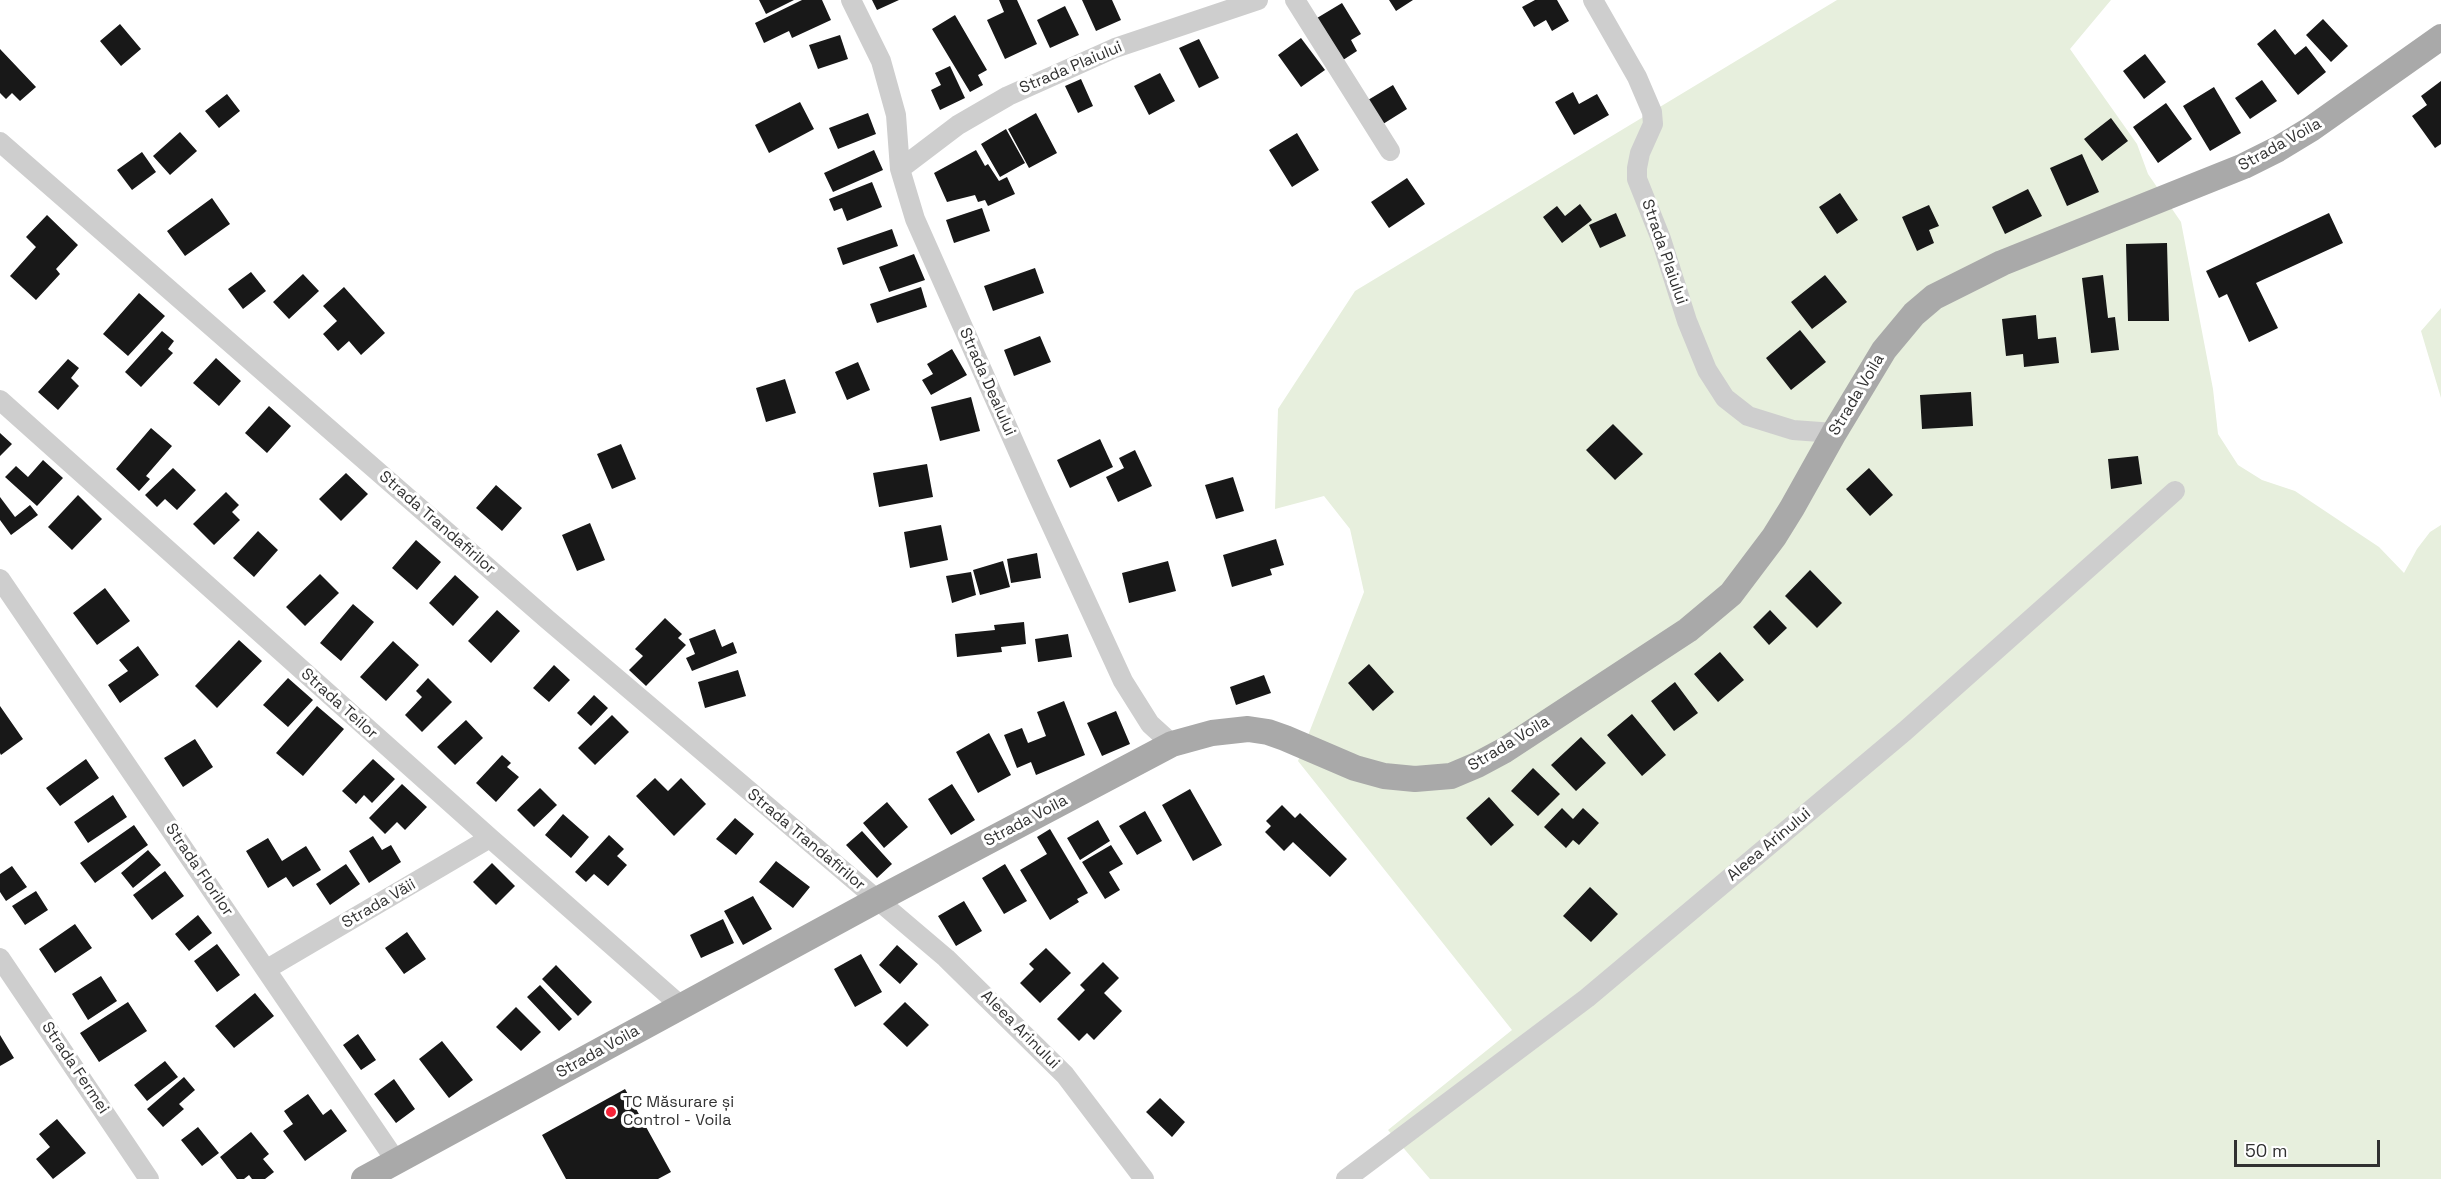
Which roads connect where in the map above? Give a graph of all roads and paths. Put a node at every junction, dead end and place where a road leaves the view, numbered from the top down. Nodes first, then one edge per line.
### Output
1 (851, 0) edge
2 (1258, 0) edge
3 (1295, 0) edge
4 (1593, 0) edge
5 (2441, 37) edge
6 (0, 142) edge
7 (1390, 151) dead end
8 (900, 169) junction
9 (0, 400) edge
10 (1834, 434) junction
11 (2175, 491) dead end
12 (0, 579) edge
13 (1172, 744) junction
14 (490, 838) junction
15 (877, 900) junction
16 (0, 958) edge
17 (267, 969) junction
18 (681, 1006) junction
19 (396, 1161) junction
20 (149, 1179) edge
21 (364, 1179) edge
22 (1144, 1179) edge
23 (1346, 1179) edge

1 - 8 street, Strada Dealului
2 - 8 street, Strada Plaiului
3 - 7 street
4 - 10 street, Strada Plaiului
5 - 10 main road, Strada Voila
6 - 15 street, Strada Trandafirilor
8 - 13 street, Strada Dealului
9 - 14 street, Strada Teilor
10 - 13 main road, Strada Voila
11 - 23 street, Aleea Arinului
12 - 17 street, Strada Florilor
13 - 15 main road, Strada Voila
14 - 17 street, Strada Văii
14 - 18 street, Strada Teilor
15 - 18 main road, Strada Voila
15 - 22 street, Aleea Arinului
16 - 20 street, Strada Fermei
17 - 19 street, Strada Florilor
18 - 19 main road, Strada Voila
19 - 21 main road, Strada Voila

